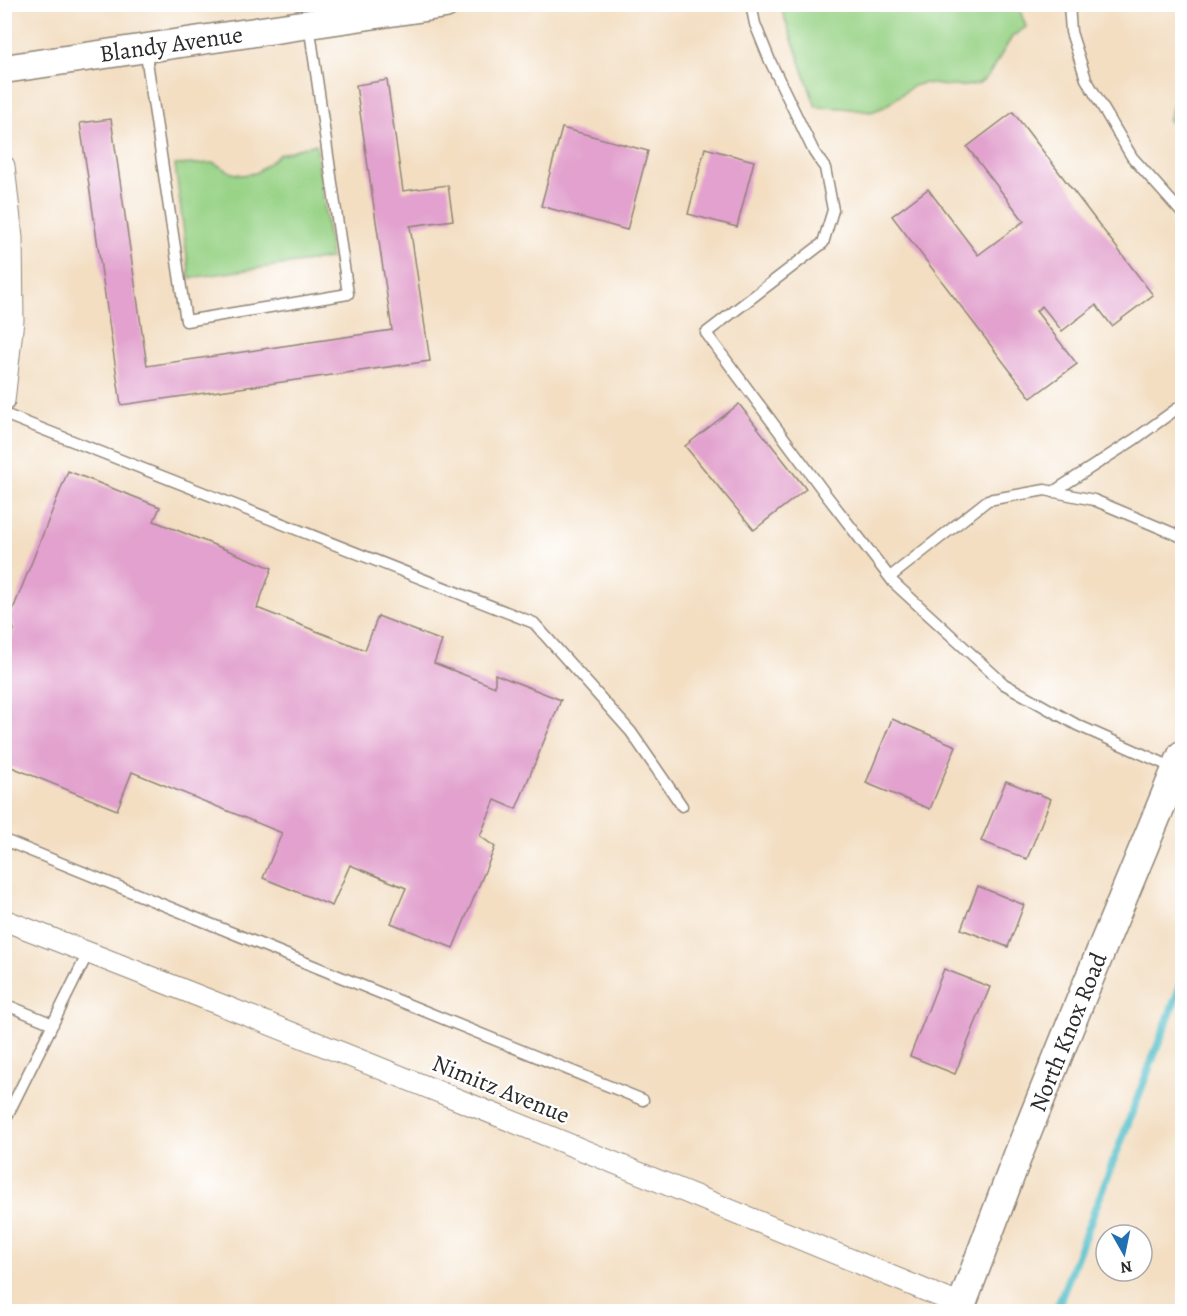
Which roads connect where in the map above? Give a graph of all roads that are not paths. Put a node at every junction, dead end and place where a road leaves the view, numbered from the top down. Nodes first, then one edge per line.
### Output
1 (445, 4) edge
2 (751, 4) edge
3 (1069, 4) edge
4 (374, 9) edge
5 (309, 24) junction
6 (145, 48) junction
7 (4, 69) edge
8 (4, 165) edge
9 (1182, 213) edge
10 (4, 401) edge
11 (1182, 405) edge
12 (4, 414) edge
13 (1053, 492) junction
14 (1182, 537) edge
15 (890, 577) junction
16 (1181, 765) edge
17 (682, 806) dead end
18 (4, 840) edge
19 (4, 920) edge
20 (88, 952) junction
21 (4, 1004) edge
22 (52, 1024) dead end
23 (644, 1100) dead end
24 (4, 1122) edge
25 (963, 1308) edge

1 - 4 street, Blandy Avenue
2 - 15 lane
3 - 9 lane
4 - 5 street, Blandy Avenue
5 - 6 street, Blandy Avenue
5 - 6 lane
6 - 7 street, Blandy Avenue
8 - 10 street
11 - 13 lane
12 - 17 lane
13 - 14 lane
13 - 15 lane
15 - 16 lane
16 - 25 street, North Knox Road
18 - 23 lane
19 - 20 street, Nimitz Avenue
20 - 24 lane
20 - 25 street, Nimitz Avenue
21 - 22 lane

